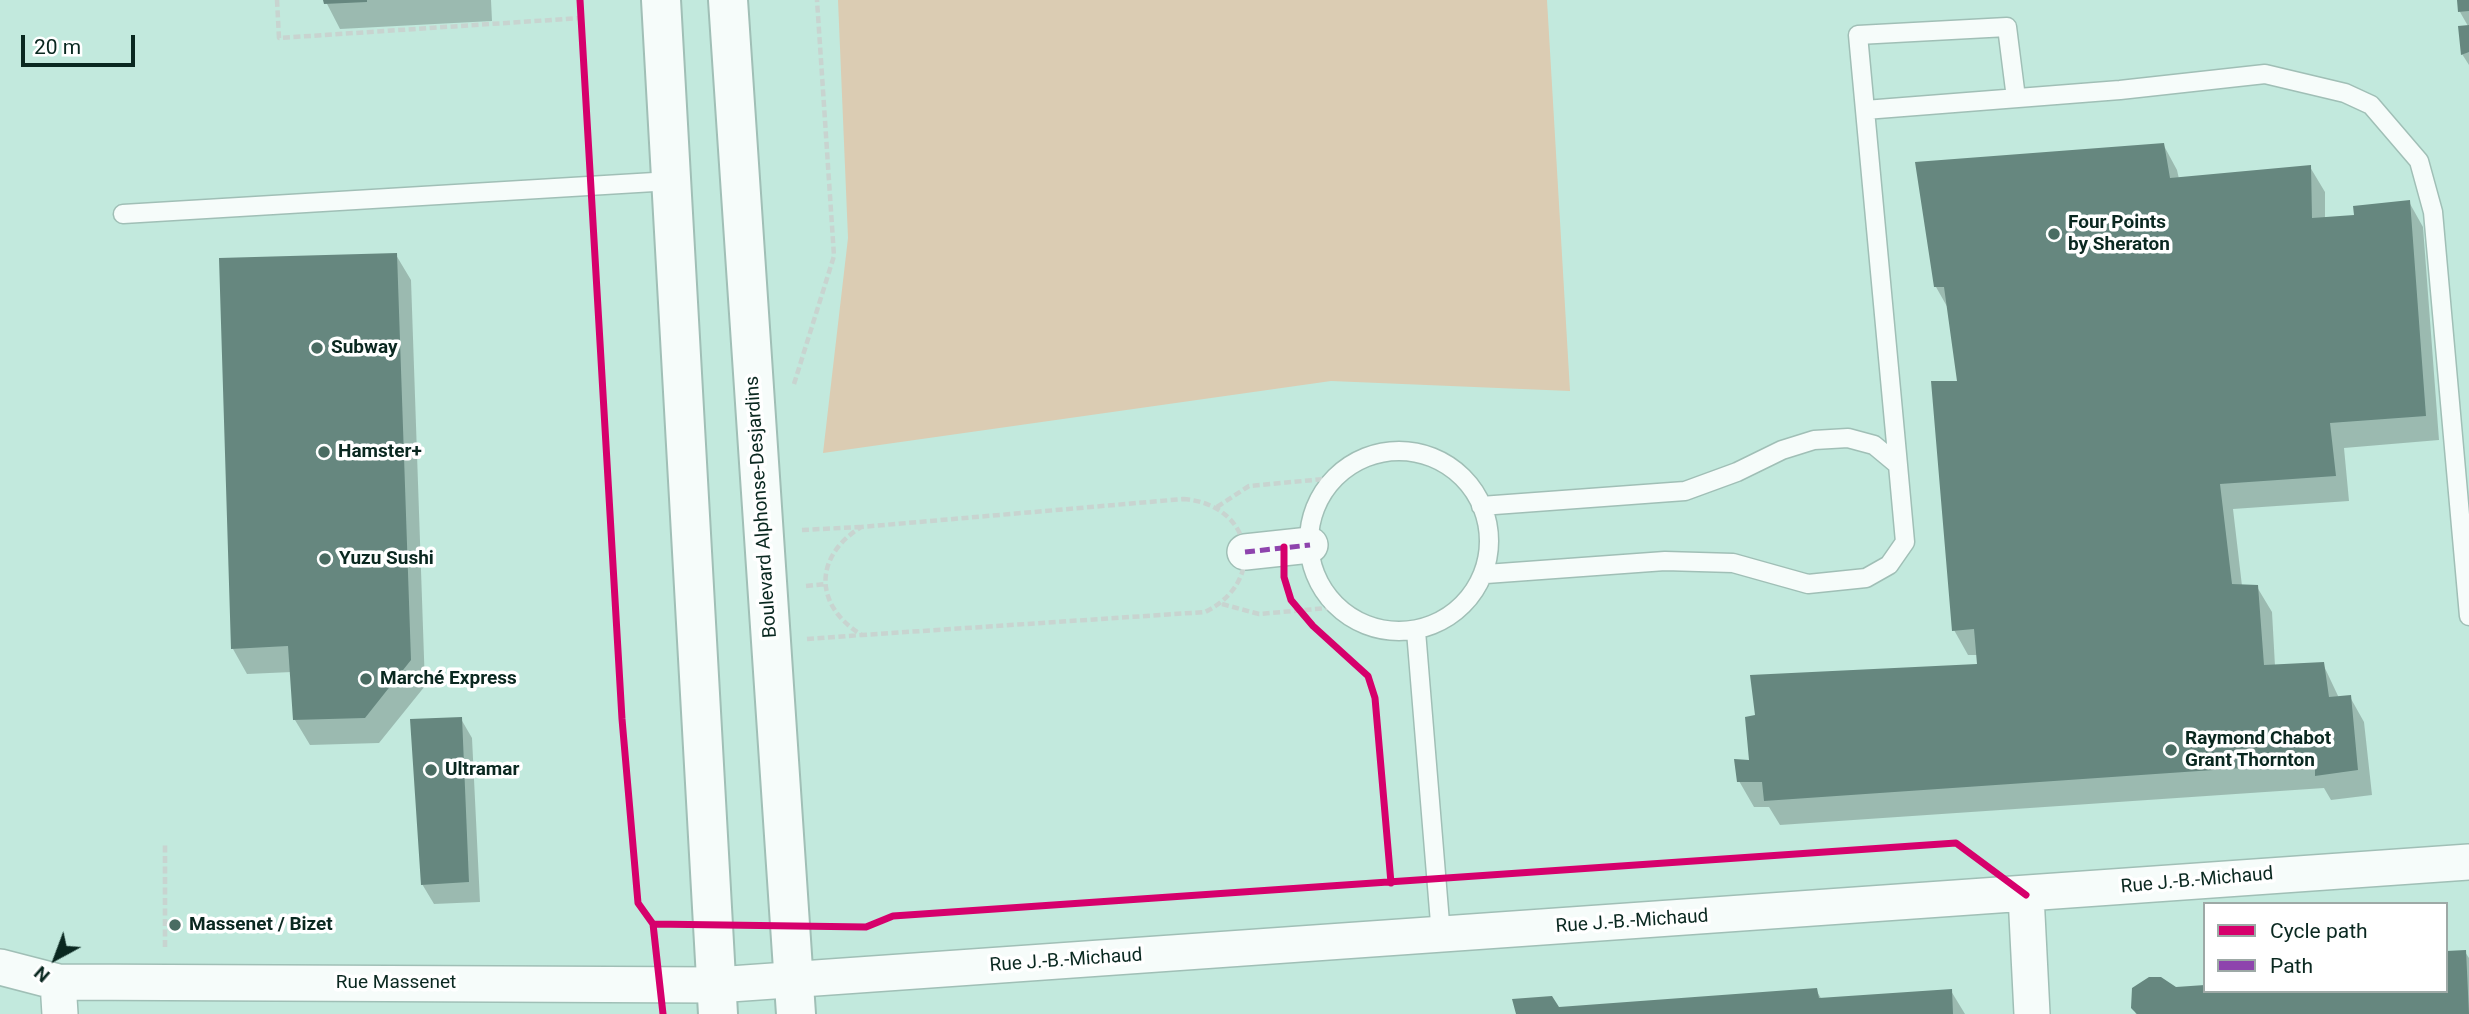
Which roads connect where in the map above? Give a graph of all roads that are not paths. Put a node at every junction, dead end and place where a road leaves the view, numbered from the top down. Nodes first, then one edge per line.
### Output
1 (661, 0) edge
2 (728, 0) edge
3 (2016, 98) junction
4 (1865, 110) junction
5 (671, 181) junction
6 (123, 214) dead end
7 (1898, 465) junction
8 (1481, 506) junction
9 (1297, 546) junction
10 (1245, 552) road end
11 (1486, 574) junction
12 (2469, 616) edge
13 (1416, 631) junction
14 (2469, 862) edge
15 (2026, 895) junction
16 (1441, 935) junction
17 (0, 967) edge
18 (795, 997) edge
19 (59, 998) edge
20 (717, 1000) edge
21 (2032, 1014) edge

1 - 5 main road
2 - 18 main road, Boulevard Alphonse-Desjardins
3 - 4 lane
3 - 4 lane
3 - 12 lane
4 - 7 lane
5 - 6 lane
5 - 20 main road
7 - 8 lane
7 - 11 lane
8 - 9 lane
8 - 11 lane
9 - 10 street
9 - 13 lane
11 - 13 lane
13 - 16 lane
14 - 15 street, Rue J.-B.-Michaud
15 - 16 street, Rue J.-B.-Michaud
15 - 21 street
16 - 18 street, Rue J.-B.-Michaud
17 - 19 street, Rue Massenet
18 - 20 street, Rue Massenet
19 - 20 street, Rue Massenet

